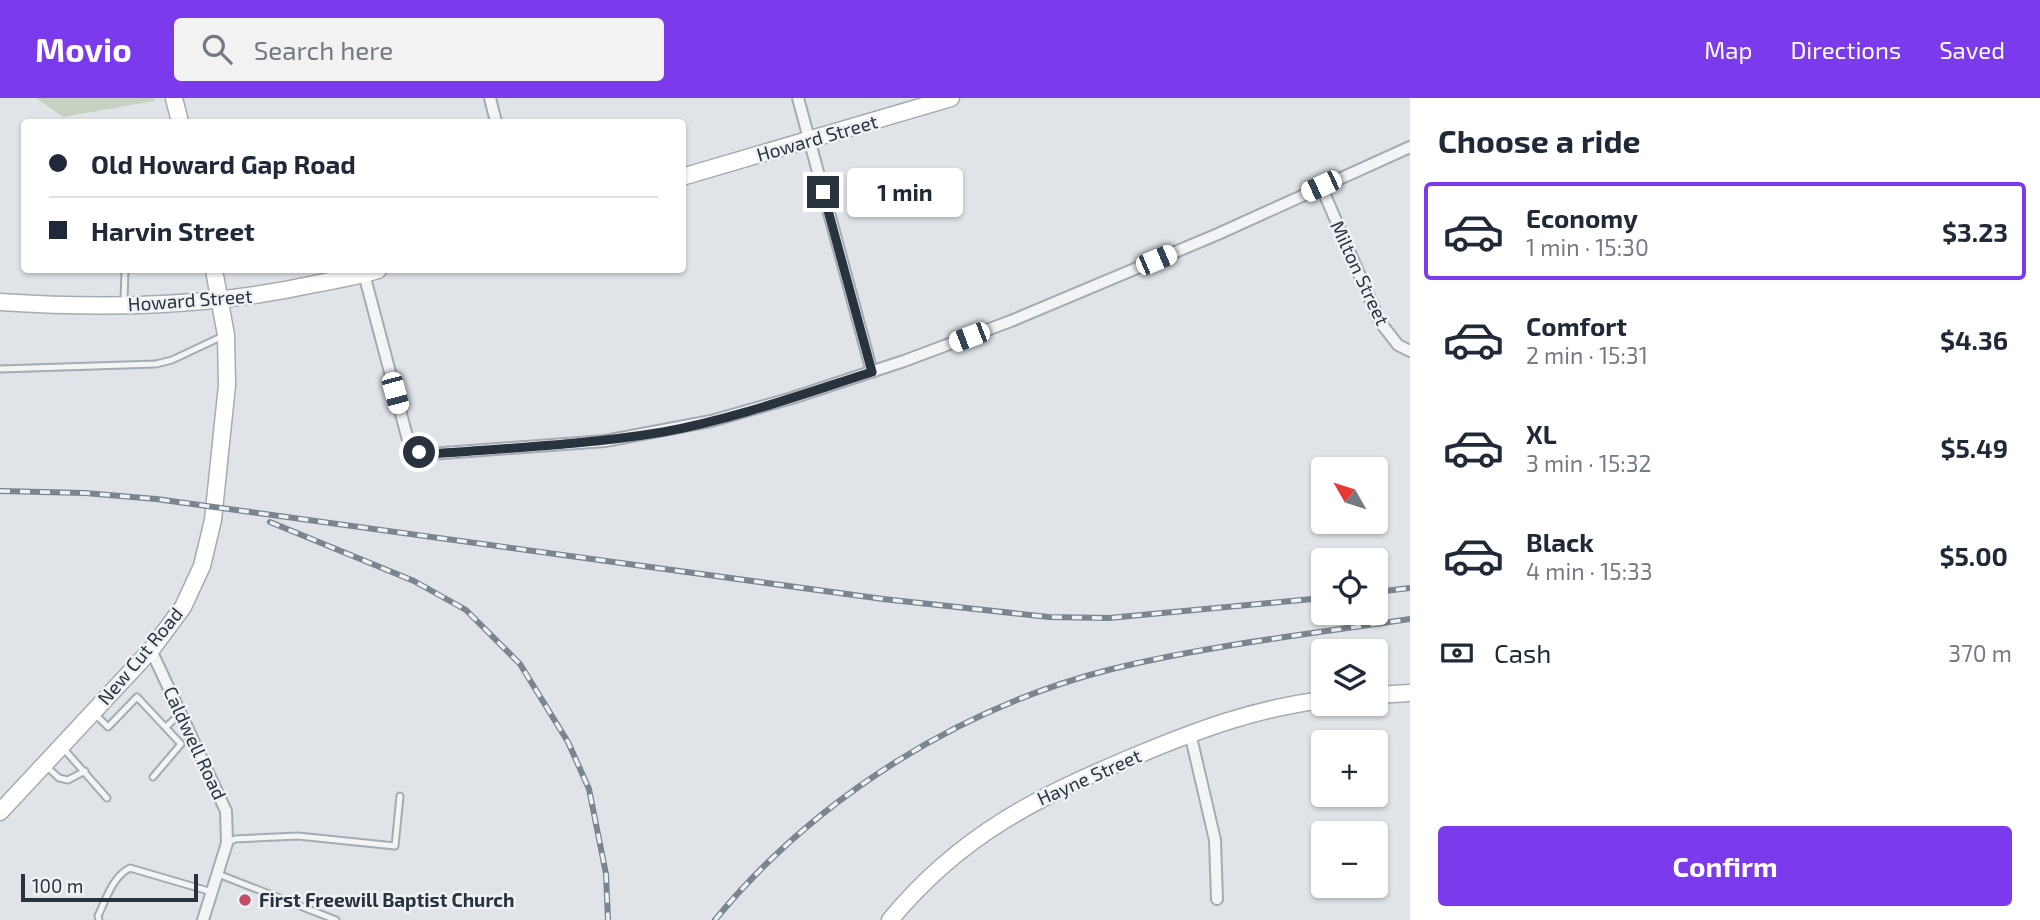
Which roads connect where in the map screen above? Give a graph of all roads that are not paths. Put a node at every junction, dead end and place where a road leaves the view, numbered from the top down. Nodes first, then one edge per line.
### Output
1 (174, 98) edge
2 (490, 98) edge
3 (798, 98) edge
4 (951, 98) edge
5 (179, 119) edge
6 (495, 119) edge
7 (809, 140) junction
8 (1410, 147) edge
9 (686, 176) edge
10 (1321, 186) junction
11 (125, 273) edge
12 (215, 273) edge
13 (366, 273) edge
14 (371, 273) edge
15 (221, 301) junction
16 (0, 302) edge
17 (123, 305) junction
18 (226, 335) junction
19 (1410, 351) edge
20 (0, 369) edge
21 (872, 372) junction
22 (151, 650) junction
23 (122, 682) junction
24 (1410, 692) edge
25 (1388, 694) edge
26 (137, 697) junction
27 (1311, 702) edge
28 (93, 712) junction
29 (181, 713) junction
30 (166, 727) junction
31 (1190, 733) junction
32 (61, 745) junction
33 (44, 763) junction
34 (85, 771) junction
35 (153, 777) dead end
36 (400, 796) dead end
37 (107, 798) dead end
38 (0, 812) edge
39 (227, 843) junction
40 (218, 874) junction
41 (212, 892) junction
42 (1217, 899) dead end
43 (99, 920) edge
44 (202, 920) edge
45 (336, 920) edge
46 (890, 920) edge

1 - 5 street
2 - 6 street
3 - 7 street
4 - 7 street, Howard Street
7 - 9 street, Howard Street
7 - 21 street
8 - 10 street
10 - 19 street, Milton Street
10 - 21 street
11 - 17 lane
12 - 15 street, New Cut Road
13 - 15 street, Howard Street
14 - 21 street
15 - 17 street, Howard Street
15 - 18 street, New Cut Road
16 - 17 street, Howard Street
18 - 20 lane
18 - 22 street, New Cut Road
22 - 23 street, New Cut Road
22 - 29 street, Caldwell Road
23 - 26 lane
23 - 28 street, New Cut Road
24 - 25 street
26 - 28 lane
26 - 30 lane
27 - 31 street, Hayne Street
28 - 32 street, New Cut Road
29 - 30 lane
29 - 39 street, Caldwell Road
30 - 35 lane
31 - 42 street
31 - 46 street, Hayne Street
32 - 33 street, New Cut Road
32 - 34 lane
33 - 34 lane
33 - 38 street, New Cut Road
34 - 37 lane
36 - 39 lane
39 - 40 street, Caldwell Road
40 - 41 street, Caldwell Road
40 - 45 lane
41 - 43 lane
41 - 44 street, Caldwell Road

